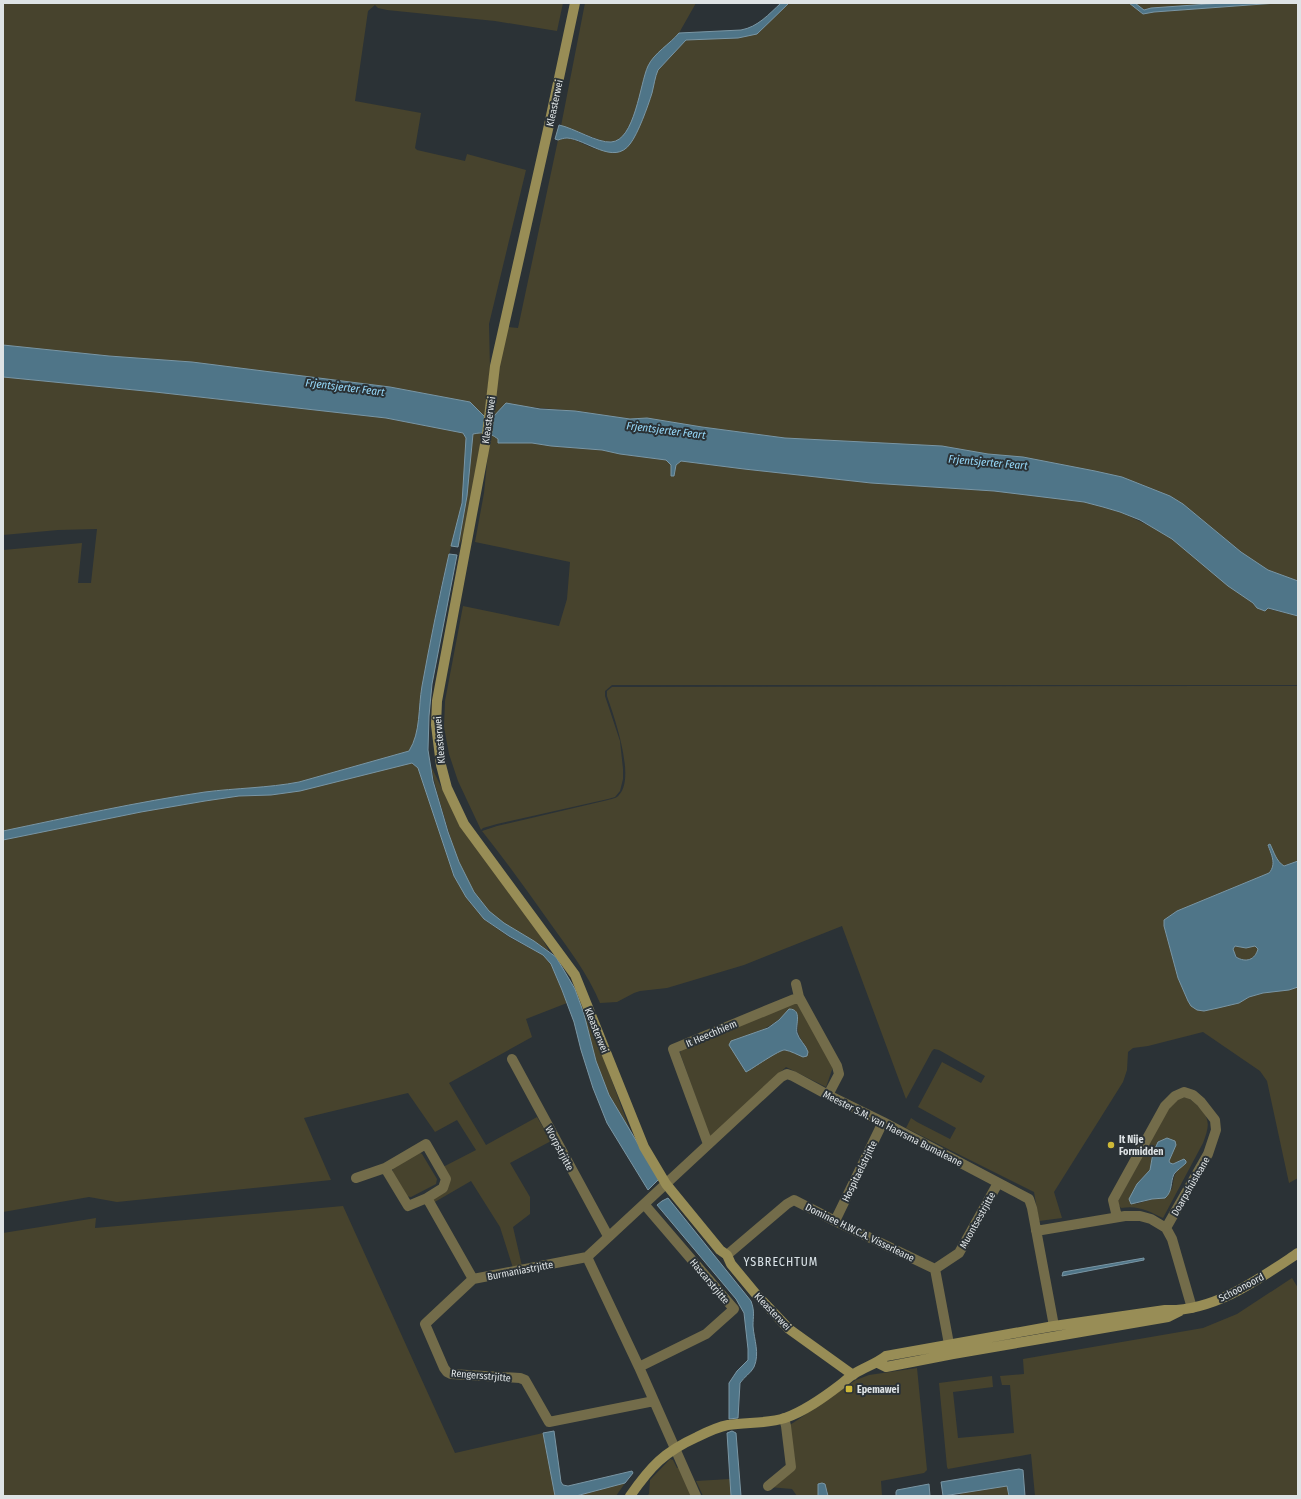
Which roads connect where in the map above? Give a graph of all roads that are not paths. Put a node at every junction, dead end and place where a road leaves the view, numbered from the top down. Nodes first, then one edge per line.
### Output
1 (575, 3) edge
2 (796, 984) dead end
3 (799, 997) junction
4 (512, 1059) dead end
5 (828, 1095) junction
6 (883, 1122) junction
7 (708, 1144) junction
8 (385, 1168) junction
9 (356, 1178) dead end
10 (998, 1183) junction
11 (666, 1184) junction
12 (427, 1198) junction
13 (644, 1204) junction
14 (1117, 1217) junction
15 (835, 1221) junction
16 (1166, 1228) junction
17 (1036, 1231) junction
18 (608, 1236) junction
19 (1298, 1253) edge
20 (727, 1255) junction
21 (587, 1257) junction
22 (935, 1269) junction
23 (473, 1279) junction
24 (1192, 1308) junction
25 (1180, 1311) junction
26 (1054, 1326) junction
27 (950, 1344) junction
28 (878, 1362) junction
29 (639, 1367) junction
30 (853, 1375) junction
31 (654, 1401) junction
32 (784, 1418) junction
33 (674, 1448) junction
34 (768, 1486) dead end
35 (630, 1496) edge
36 (696, 1496) edge

1 - 11 street, Kleasterwei
2 - 3 street
3 - 5 street
3 - 7 street, It Heechhiem
4 - 18 street, Worpstrjitte
5 - 6 street, Meester S.M. van Haersma Bumaleane
5 - 7 street, Meester S.M. van Haersma Bumaleane
6 - 10 street, Meester S.M. van Haersma Bumaleane
6 - 15 street, Hospitaelstrjitte
7 - 11 street, Meester S.M. van Haersma Bumaleane
8 - 9 street
8 - 12 street
8 - 12 street
10 - 17 street, Meester S.M. van Haersma Bumaleane
10 - 22 street, Muontsestrjitte
11 - 13 street
11 - 20 street, Kleasterwei
12 - 23 street, Burmaniastrjitte
13 - 18 street
13 - 29 street, Hascarstrjitte
14 - 16 street
14 - 16 street, Doarpshûsleane
14 - 17 street
15 - 20 street, Dominee H.W.C.A. Visserleane
15 - 22 street, Dominee H.W.C.A. Visserleane
16 - 24 street
17 - 26 street, Meester S.M. van Haersma Bumaleane
18 - 21 street
19 - 24 street, Schoonoord
20 - 30 street, Kleasterwei
21 - 23 street, Burmaniastrjitte
21 - 29 street
22 - 27 street
23 - 31 street, Rengersstrjitte
24 - 25 street, Schoonoord
25 - 26 street, Schoonoord
25 - 28 street, Schoonoord
26 - 27 street
27 - 28 street
28 - 30 street
29 - 31 street
30 - 32 street
31 - 33 street
32 - 33 street
32 - 34 street
33 - 35 street
33 - 36 street

